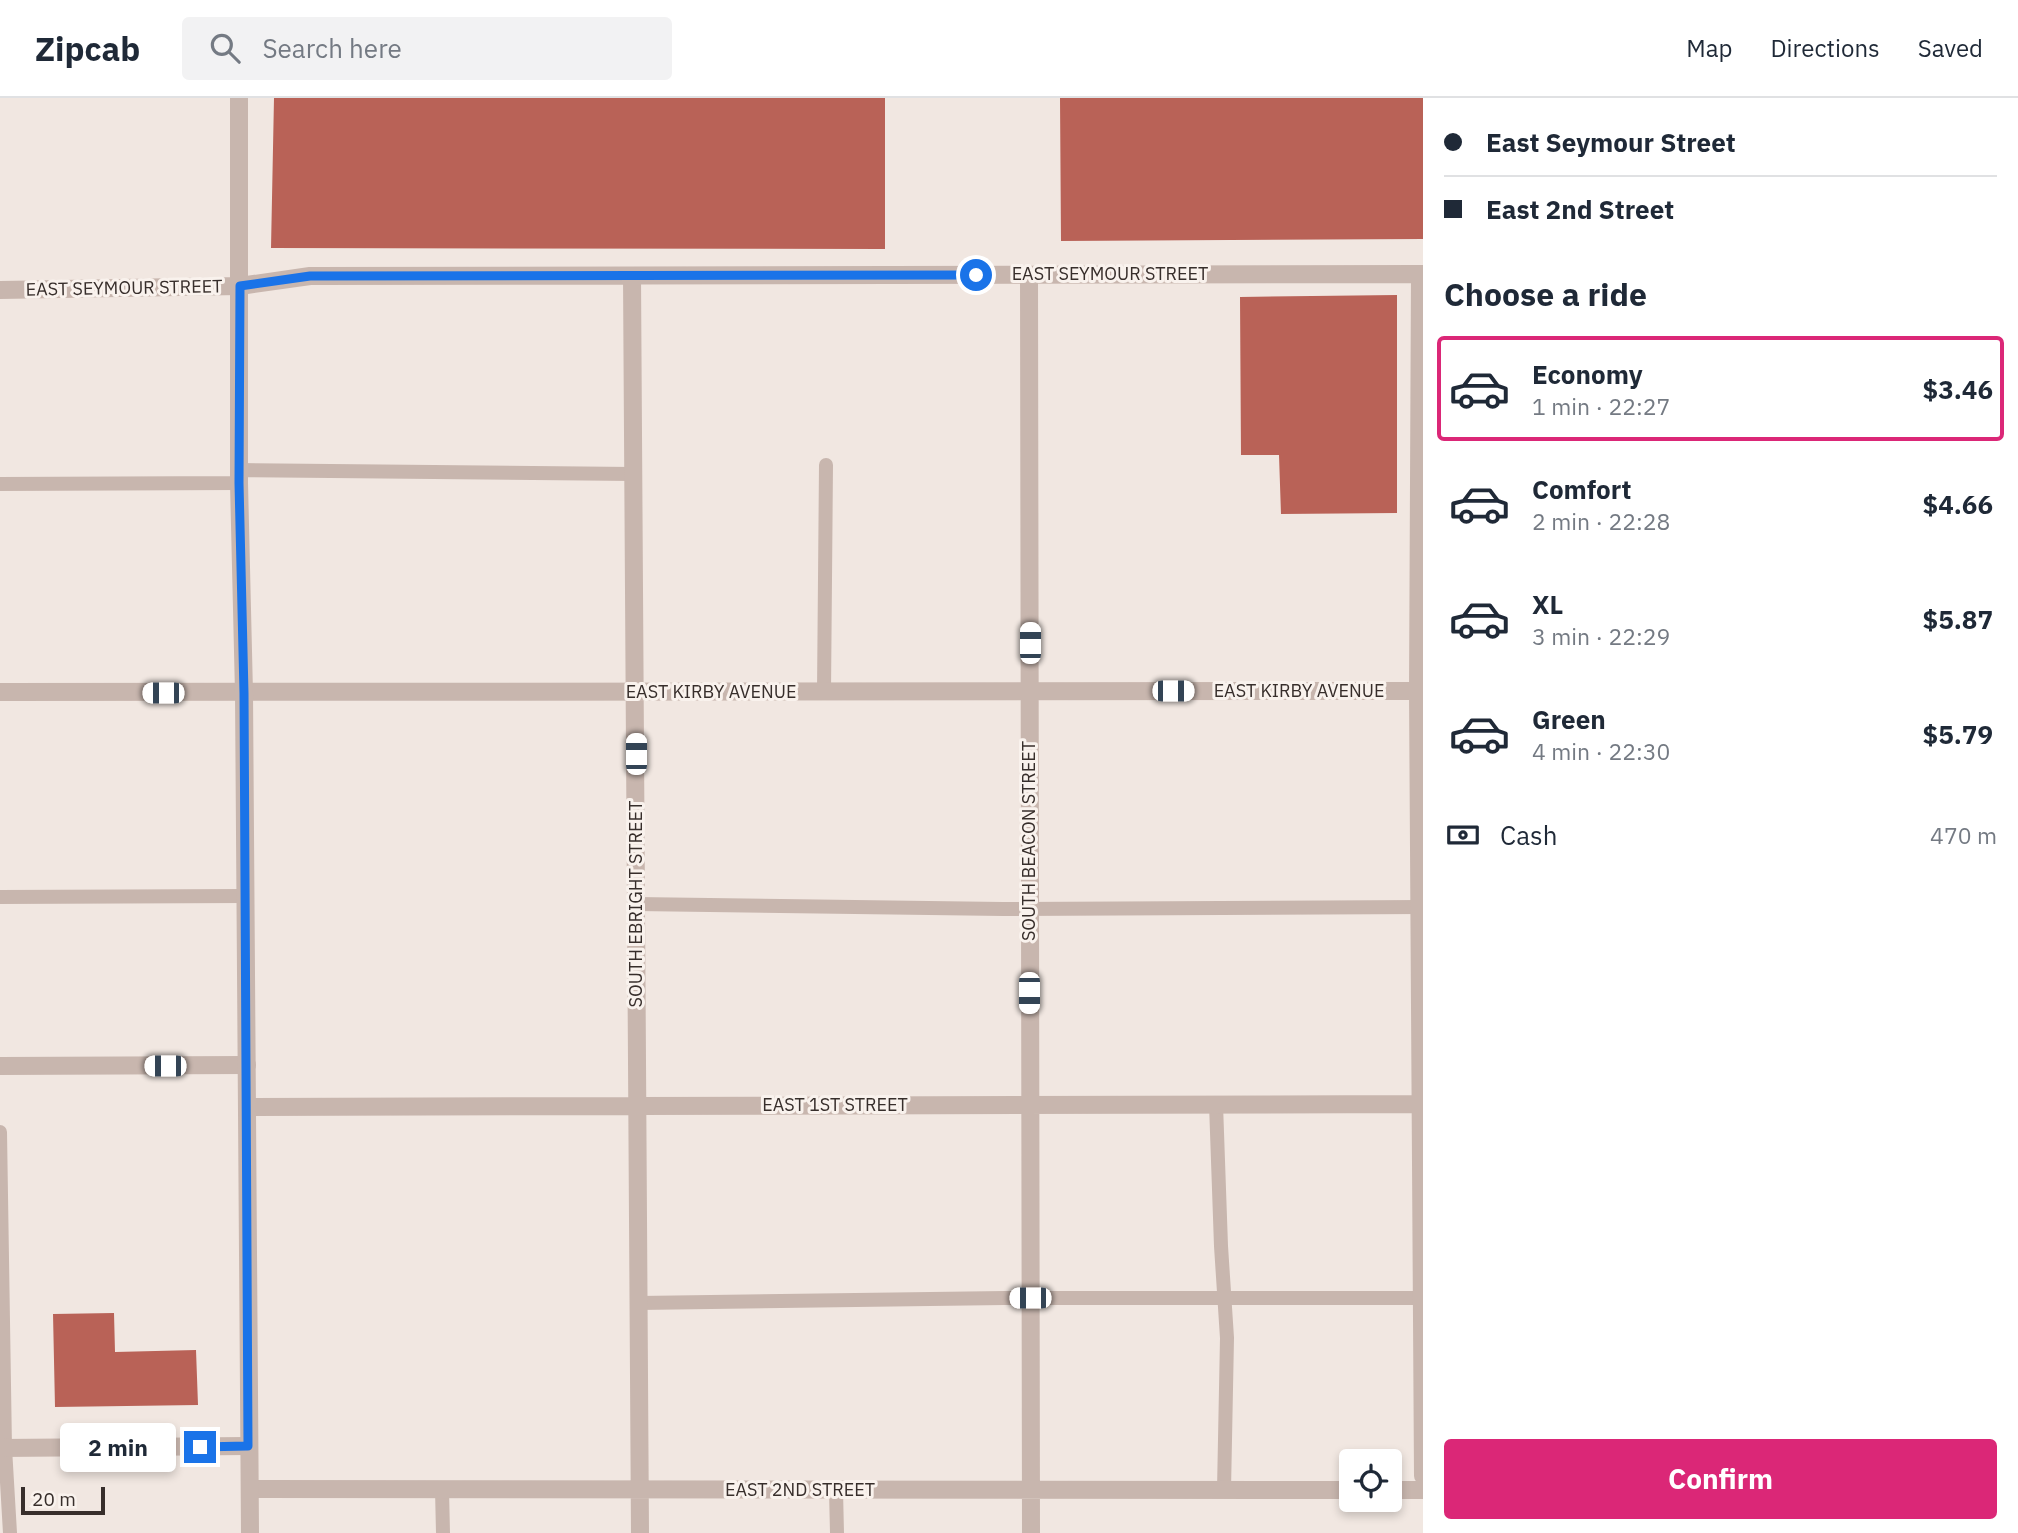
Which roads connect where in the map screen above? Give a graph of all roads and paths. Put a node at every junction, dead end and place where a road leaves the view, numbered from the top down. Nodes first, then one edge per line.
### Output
1 (239, 98) edge
2 (1421, 274) edge
3 (1029, 275) junction
4 (632, 276) junction
5 (240, 286) junction
6 (0, 290) edge
7 (827, 465) dead end
8 (633, 474) junction
9 (239, 476) junction
10 (0, 484) edge
11 (1420, 691) edge
12 (0, 692) edge
13 (635, 692) junction
14 (824, 692) junction
15 (1030, 692) junction
16 (244, 693) junction
17 (246, 896) junction
18 (0, 897) edge
19 (636, 904) junction
20 (1421, 907) edge
21 (1029, 909) junction
22 (247, 1065) junction
23 (0, 1066) edge
24 (1216, 1104) junction
25 (1422, 1104) edge
26 (1029, 1105) junction
27 (638, 1106) junction
28 (247, 1107) junction
29 (0, 1132) edge
30 (1030, 1298) junction
31 (1223, 1298) junction
32 (1422, 1298) edge
33 (639, 1303) junction
34 (248, 1446) junction
35 (3, 1448) edge
36 (1423, 1476) edge
37 (250, 1489) junction
38 (442, 1489) junction
39 (640, 1490) junction
40 (836, 1490) junction
41 (1031, 1490) junction
42 (1224, 1490) junction
43 (1339, 1490) edge
44 (1402, 1490) edge
45 (1423, 1490) edge
46 (10, 1533) edge
47 (250, 1533) edge
48 (443, 1533) edge
49 (640, 1533) edge
50 (836, 1533) edge
51 (1031, 1533) edge

1 - 5 street
2 - 3 street, EAST SEYMOUR STREET
2 - 11 street
3 - 4 street, EAST SEYMOUR STREET
3 - 15 street, SOUTH BEACON STREET
4 - 5 street, EAST SEYMOUR STREET
4 - 8 street, SOUTH EBRIGHT STREET
5 - 6 street, EAST SEYMOUR STREET
5 - 9 street
7 - 14 lane
8 - 9 lane
8 - 13 street, SOUTH EBRIGHT STREET
9 - 10 lane
9 - 16 street
11 - 15 street, EAST KIRBY AVENUE
11 - 20 street
12 - 16 street, EAST KIRBY AVENUE
13 - 14 street, EAST KIRBY AVENUE
13 - 16 street, EAST KIRBY AVENUE
13 - 19 street, SOUTH EBRIGHT STREET
14 - 15 street, EAST KIRBY AVENUE
15 - 21 street, SOUTH BEACON STREET
16 - 17 street
17 - 18 lane
17 - 22 street
19 - 21 lane
19 - 27 street, SOUTH EBRIGHT STREET
20 - 21 lane
20 - 25 street
21 - 26 street, SOUTH BEACON STREET
22 - 23 street
22 - 28 street
24 - 25 street, EAST 1ST STREET
24 - 26 street, EAST 1ST STREET
24 - 31 lane
25 - 32 street
26 - 27 street, EAST 1ST STREET
26 - 30 street, SOUTH BEACON STREET
27 - 28 street, EAST 1ST STREET
27 - 33 street, SOUTH EBRIGHT STREET
28 - 34 street
29 - 35 lane
30 - 31 lane
30 - 33 lane
30 - 41 street, SOUTH BEACON STREET
31 - 32 lane
31 - 42 lane
32 - 36 street
33 - 39 street, SOUTH EBRIGHT STREET
34 - 35 street
34 - 37 street
35 - 46 lane
37 - 38 street, EAST 2ND STREET
37 - 47 street
38 - 39 street, EAST 2ND STREET
38 - 48 lane
39 - 40 street, EAST 2ND STREET
39 - 49 street, SOUTH EBRIGHT STREET
40 - 41 street, EAST 2ND STREET
40 - 50 lane
41 - 42 street, EAST 2ND STREET
41 - 51 street, SOUTH BEACON STREET
42 - 43 street, EAST 2ND STREET
44 - 45 street

